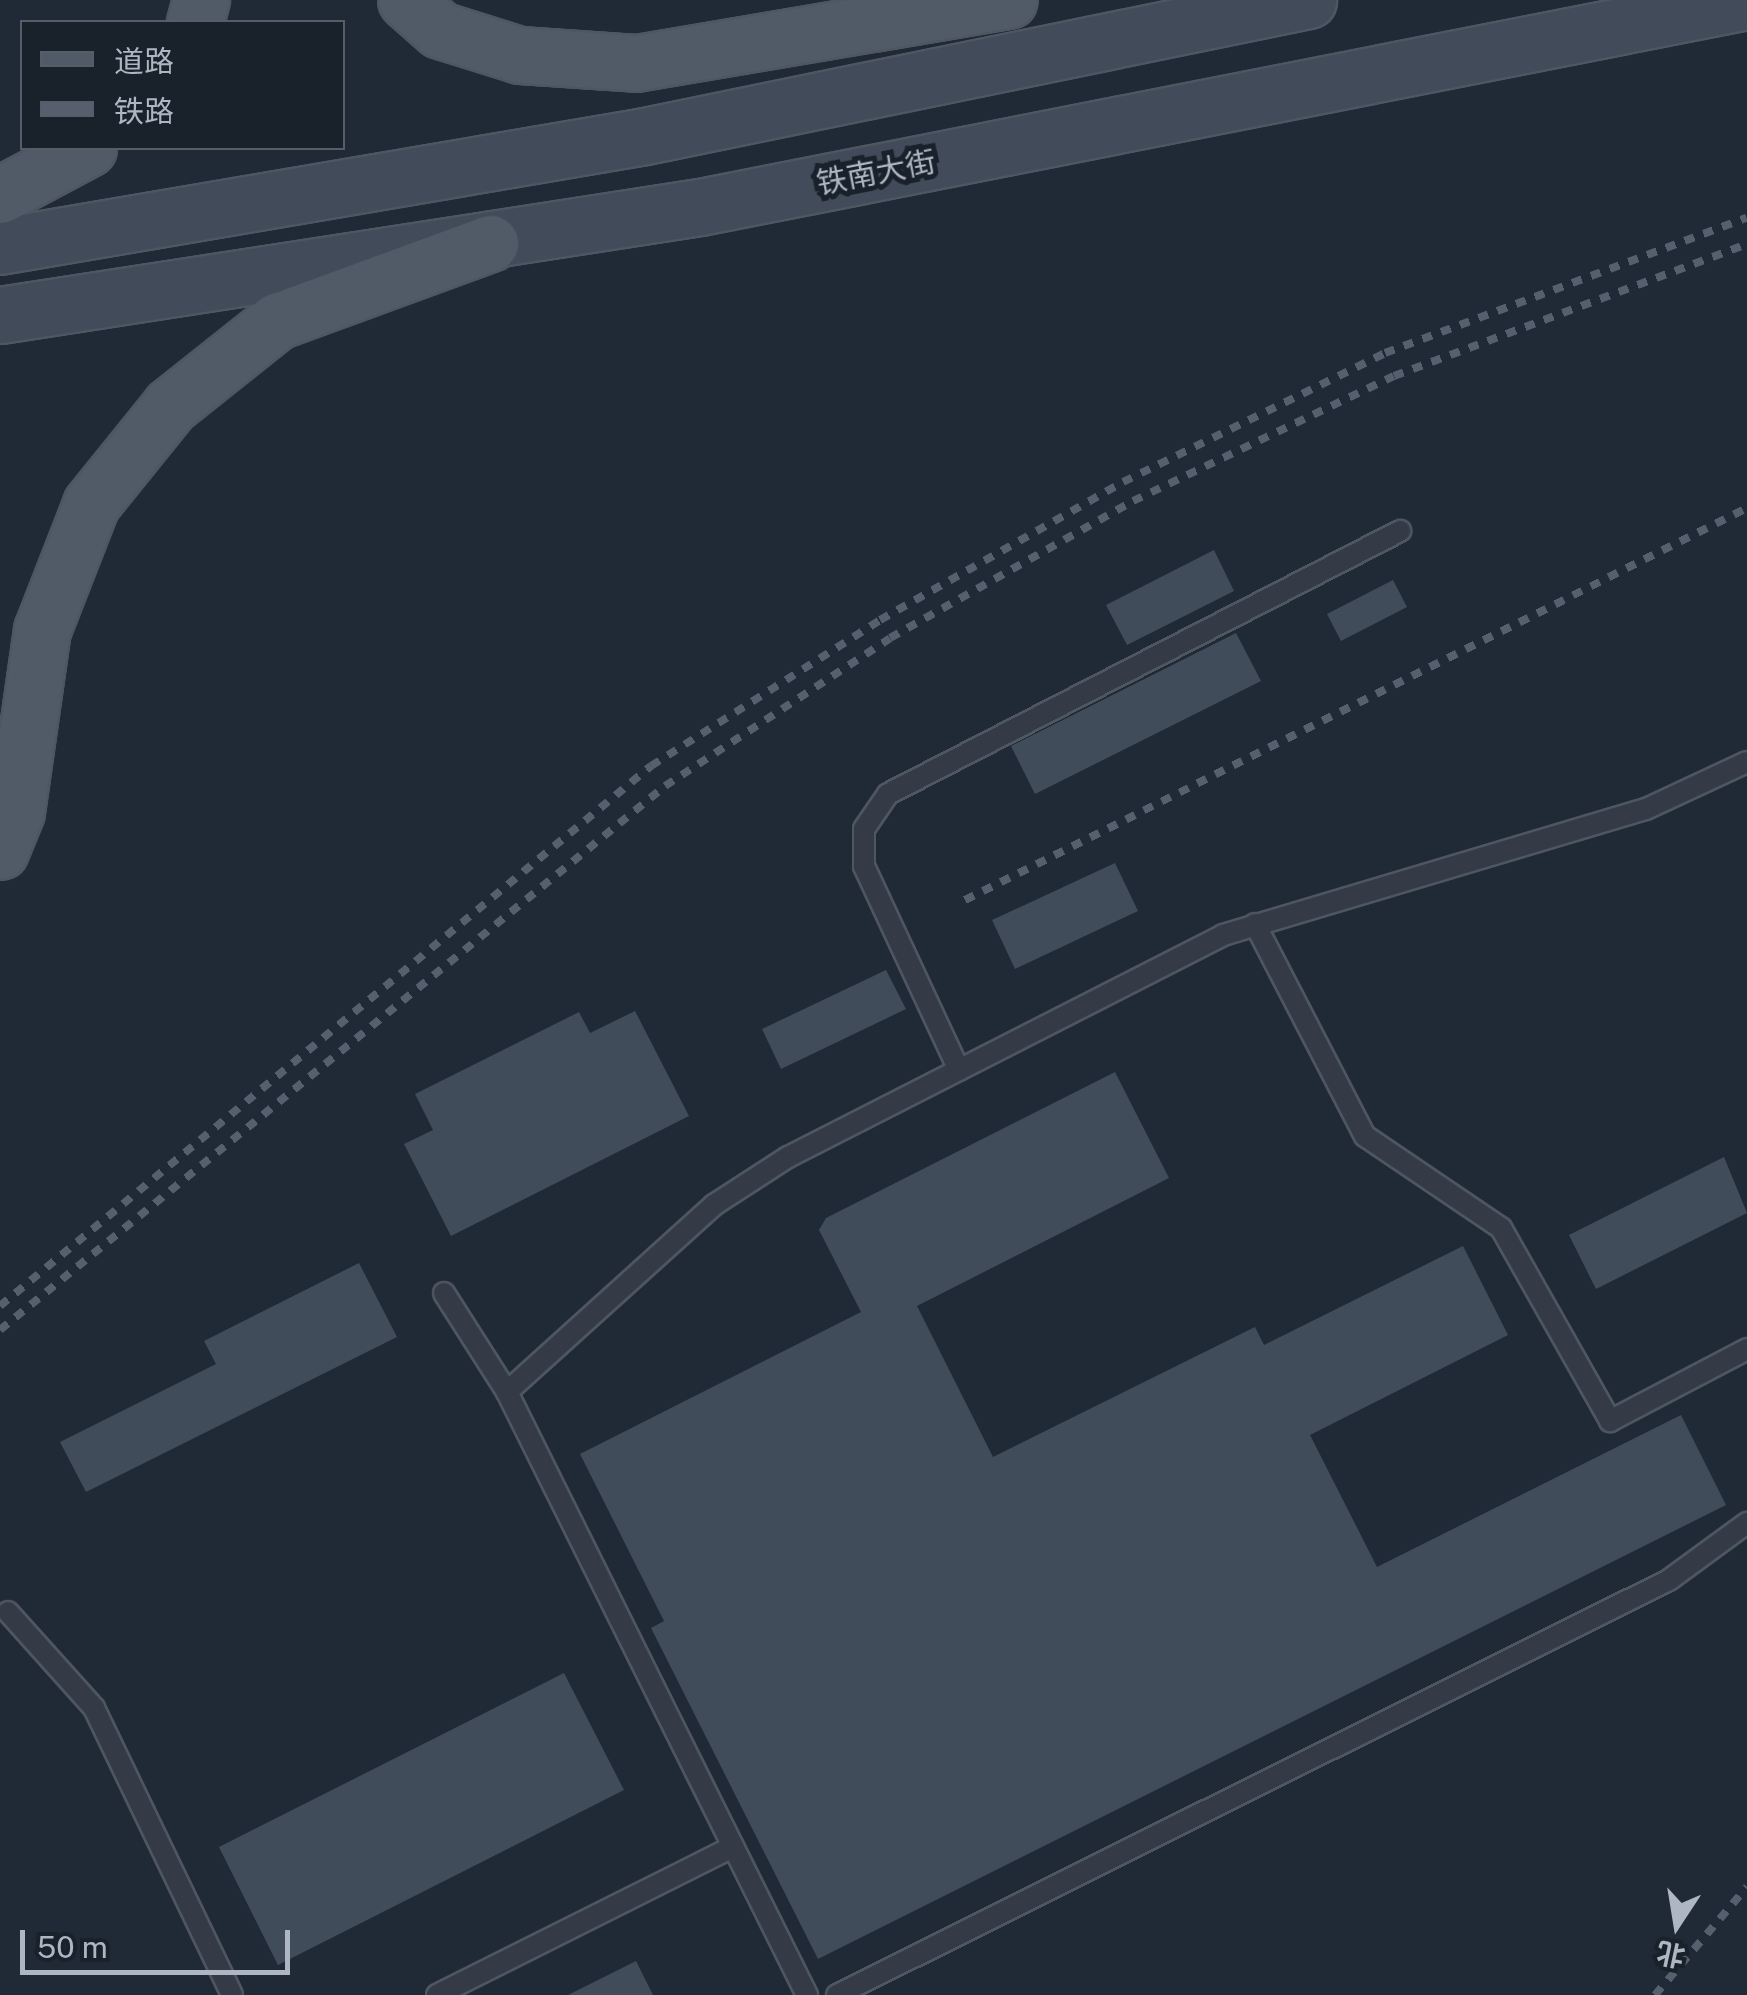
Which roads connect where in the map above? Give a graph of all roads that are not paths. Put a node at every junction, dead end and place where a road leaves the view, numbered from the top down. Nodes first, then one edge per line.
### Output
1 (406, 0) edge
2 (1009, 0) edge
3 (1308, 0) edge
4 (1747, 1) edge
5 (84, 150) edge
6 (0, 195) edge
7 (490, 243) junction
8 (0, 246) edge
9 (0, 316) edge
10 (1400, 532) dead end
11 (1747, 762) edge
12 (0, 851) edge
13 (1255, 924) junction
14 (959, 1070) junction
15 (444, 1292) dead end
16 (1747, 1349) edge
17 (507, 1392) junction
18 (1747, 1523) edge
19 (8, 1612) dead end
20 (733, 1847) junction
21 (232, 1995) edge
22 (437, 1995) edge
23 (807, 1995) edge
24 (837, 1995) edge

1 - 2 main road
3 - 8 main road
4 - 7 main road, 铁南大街
5 - 6 main road
7 - 9 main road, 铁南大街
7 - 12 main road
10 - 14 lane
11 - 13 lane
13 - 14 lane
13 - 16 lane
14 - 17 lane
15 - 17 lane
17 - 20 lane
18 - 24 lane
19 - 21 lane
20 - 22 lane
20 - 23 lane

